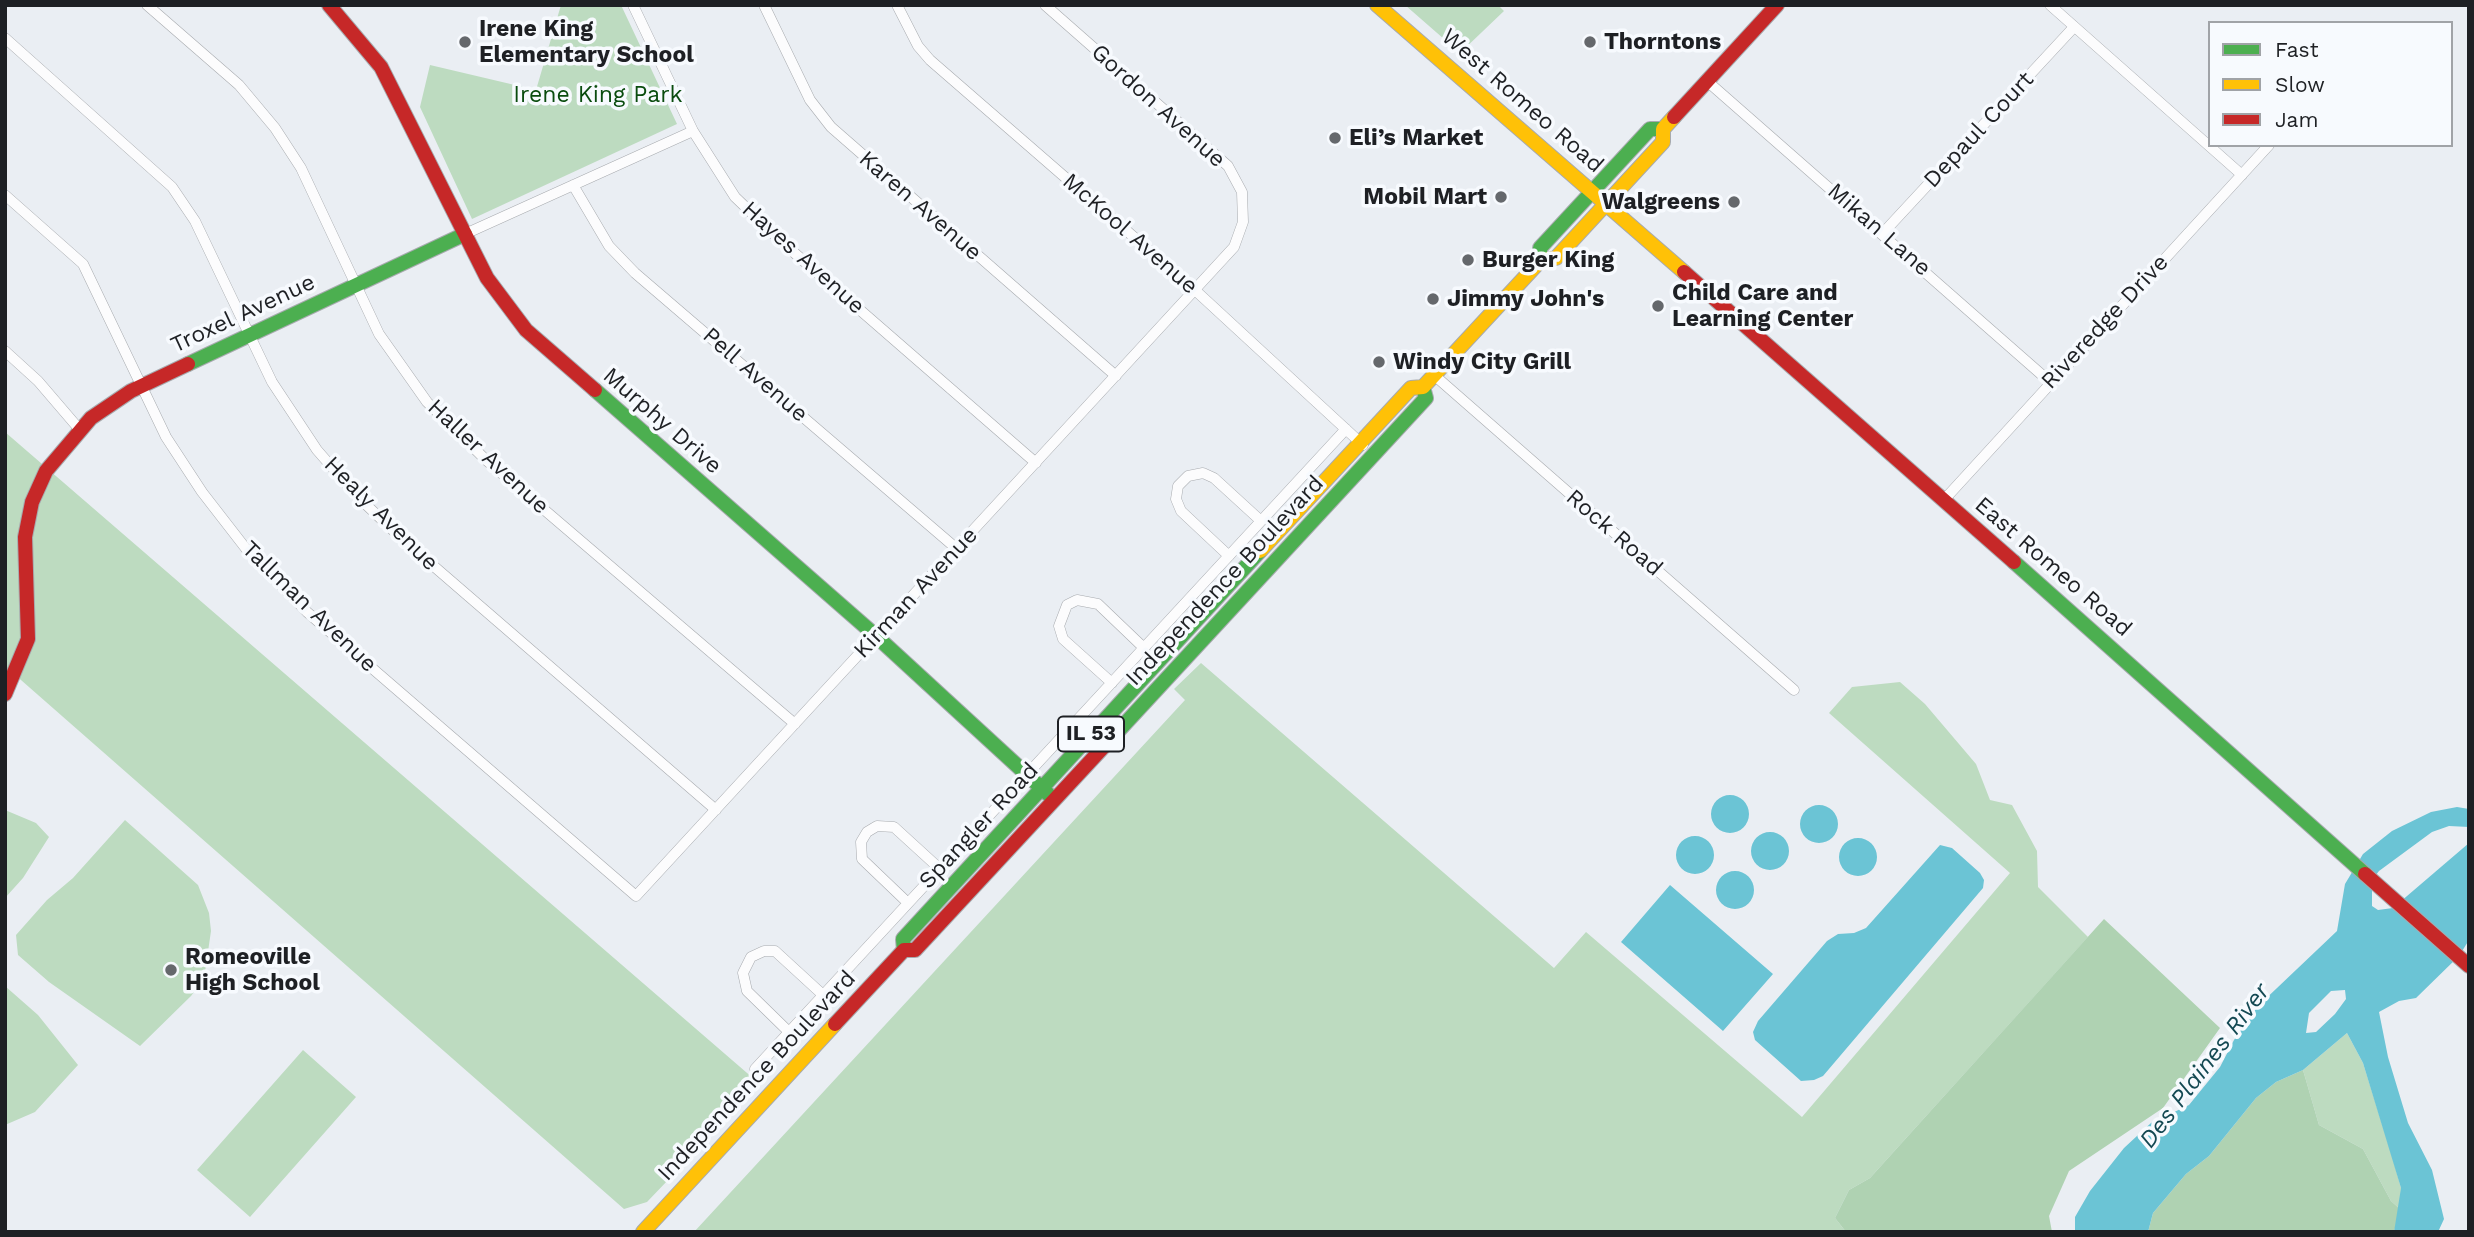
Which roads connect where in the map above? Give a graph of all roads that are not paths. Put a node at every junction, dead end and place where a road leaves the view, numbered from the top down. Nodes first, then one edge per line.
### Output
1 (147, 5) edge
2 (329, 5) edge
3 (633, 5) edge
4 (764, 5) edge
5 (897, 5) edge
6 (1045, 5) edge
7 (1377, 5) edge
8 (1777, 5) edge
9 (2050, 5) edge
10 (2074, 27) junction
11 (5, 38) edge
12 (1707, 81) junction
13 (1663, 129) junction
14 (693, 131) junction
15 (2208, 145) edge
16 (2210, 147) edge
17 (2267, 147) edge
18 (2242, 175) junction
19 (573, 185) junction
20 (1592, 192) junction
21 (5, 195) edge
22 (1605, 205) junction
23 (1883, 233) junction
24 (465, 234) junction
25 (1541, 261) junction
26 (356, 286) junction
27 (1196, 291) junction
28 (249, 336) junction
29 (5, 351) edge
30 (1434, 375) junction
31 (1116, 376) junction
32 (2050, 382) junction
33 (142, 386) junction
34 (1423, 387) junction
35 (1346, 429) junction
36 (80, 430) junction
37 (1360, 443) junction
38 (1373, 455) junction
39 (1036, 463) junction
40 (1943, 501) junction
41 (1261, 521) junction
42 (957, 549) junction
43 (1229, 556) junction
44 (876, 636) junction
45 (1143, 648) junction
46 (1112, 683) junction
47 (1794, 690) dead end
48 (5, 694) edge
49 (795, 724) junction
50 (1027, 774) junction
51 (1041, 788) junction
52 (1055, 800) junction
53 (716, 810) junction
54 (940, 869) junction
55 (636, 896) joint
56 (908, 903) junction
57 (904, 950) junction
58 (2469, 966) edge
59 (823, 995) junction
60 (789, 1032) junction
61 (755, 1069) dead end
62 (643, 1232) edge

1 - 26 street, Haller Avenue
2 - 24 main road, Murphy Drive
3 - 14 street, Hayes Avenue
4 - 31 street, Karen Avenue
5 - 27 street, McKool Avenue
6 - 27 street, Gordon Avenue
7 - 20 main road, West Romeo Road
8 - 12 main road, Independence Boulevard / IL 53
9 - 10 street
10 - 15 street
10 - 23 street, Depaul Court
11 - 28 street, Healy Avenue
12 - 13 main road, Independence Boulevard / IL 53
12 - 23 street, Mikan Lane
13 - 20 main road, Independence Boulevard / IL 53
13 - 22 main road, Independence Boulevard / IL 53
14 - 19 street, Troxel Avenue
14 - 39 street, Hayes Avenue
16 - 18 street
17 - 18 street, Riveredge Drive
18 - 32 street, Riveredge Drive
19 - 24 street, Troxel Avenue
19 - 42 street, Pell Avenue
20 - 22 main road, West Romeo Road
20 - 25 main road, Independence Boulevard / IL 53
21 - 33 street, Tallman Avenue
22 - 25 main road, Independence Boulevard / IL 53
22 - 40 main road, East Romeo Road
23 - 32 street, Mikan Lane
24 - 26 main road, Troxel Avenue
24 - 44 main road, Murphy Drive
25 - 30 main road, Independence Boulevard / IL 53
26 - 28 main road, Troxel Avenue
26 - 49 street, Haller Avenue
27 - 31 street, Kirman Avenue
27 - 35 street, McKool Avenue
28 - 33 main road, Troxel Avenue
28 - 53 street, Healy Avenue
29 - 36 street
30 - 34 main road, Independence Boulevard / IL 53
30 - 47 street, Rock Road
31 - 39 street, Kirman Avenue
32 - 40 street, Riveredge Drive
33 - 36 main road, Troxel Avenue
33 - 55 street, Tallman Avenue
34 - 37 main road, Independence Boulevard / IL 53
34 - 38 main road, Independence Boulevard / IL 53
35 - 37 street, McKool Avenue
35 - 41 street, Spangler Road
36 - 48 main road, Troxel Avenue
37 - 38 street, McKool Avenue
37 - 51 main road, Independence Boulevard / IL 53
38 - 52 main road, Independence Boulevard / IL 53
39 - 42 street, Kirman Avenue
40 - 58 main road, East Romeo Road
41 - 43 street, Spangler Road
41 - 43 street
42 - 44 street, Kirman Avenue
43 - 45 street, Spangler Road
44 - 49 street, Kirman Avenue
44 - 50 main road, Murphy Drive
45 - 46 street, Spangler Road
45 - 46 street
46 - 50 street, Spangler Road
49 - 53 street, Kirman Avenue
50 - 51 main road, Murphy Drive
50 - 54 street, Spangler Road
51 - 52 main road, Murphy Drive
51 - 57 main road, Independence Boulevard / IL 53
52 - 57 main road, Independence Boulevard / IL 53
53 - 55 street, Kirman Avenue
54 - 56 street, Spangler Road
54 - 56 street
56 - 59 street, Spangler Road
57 - 62 main road, Independence Boulevard / IL 53
59 - 60 street, Spangler Road
59 - 60 street
60 - 61 street, Spangler Road

